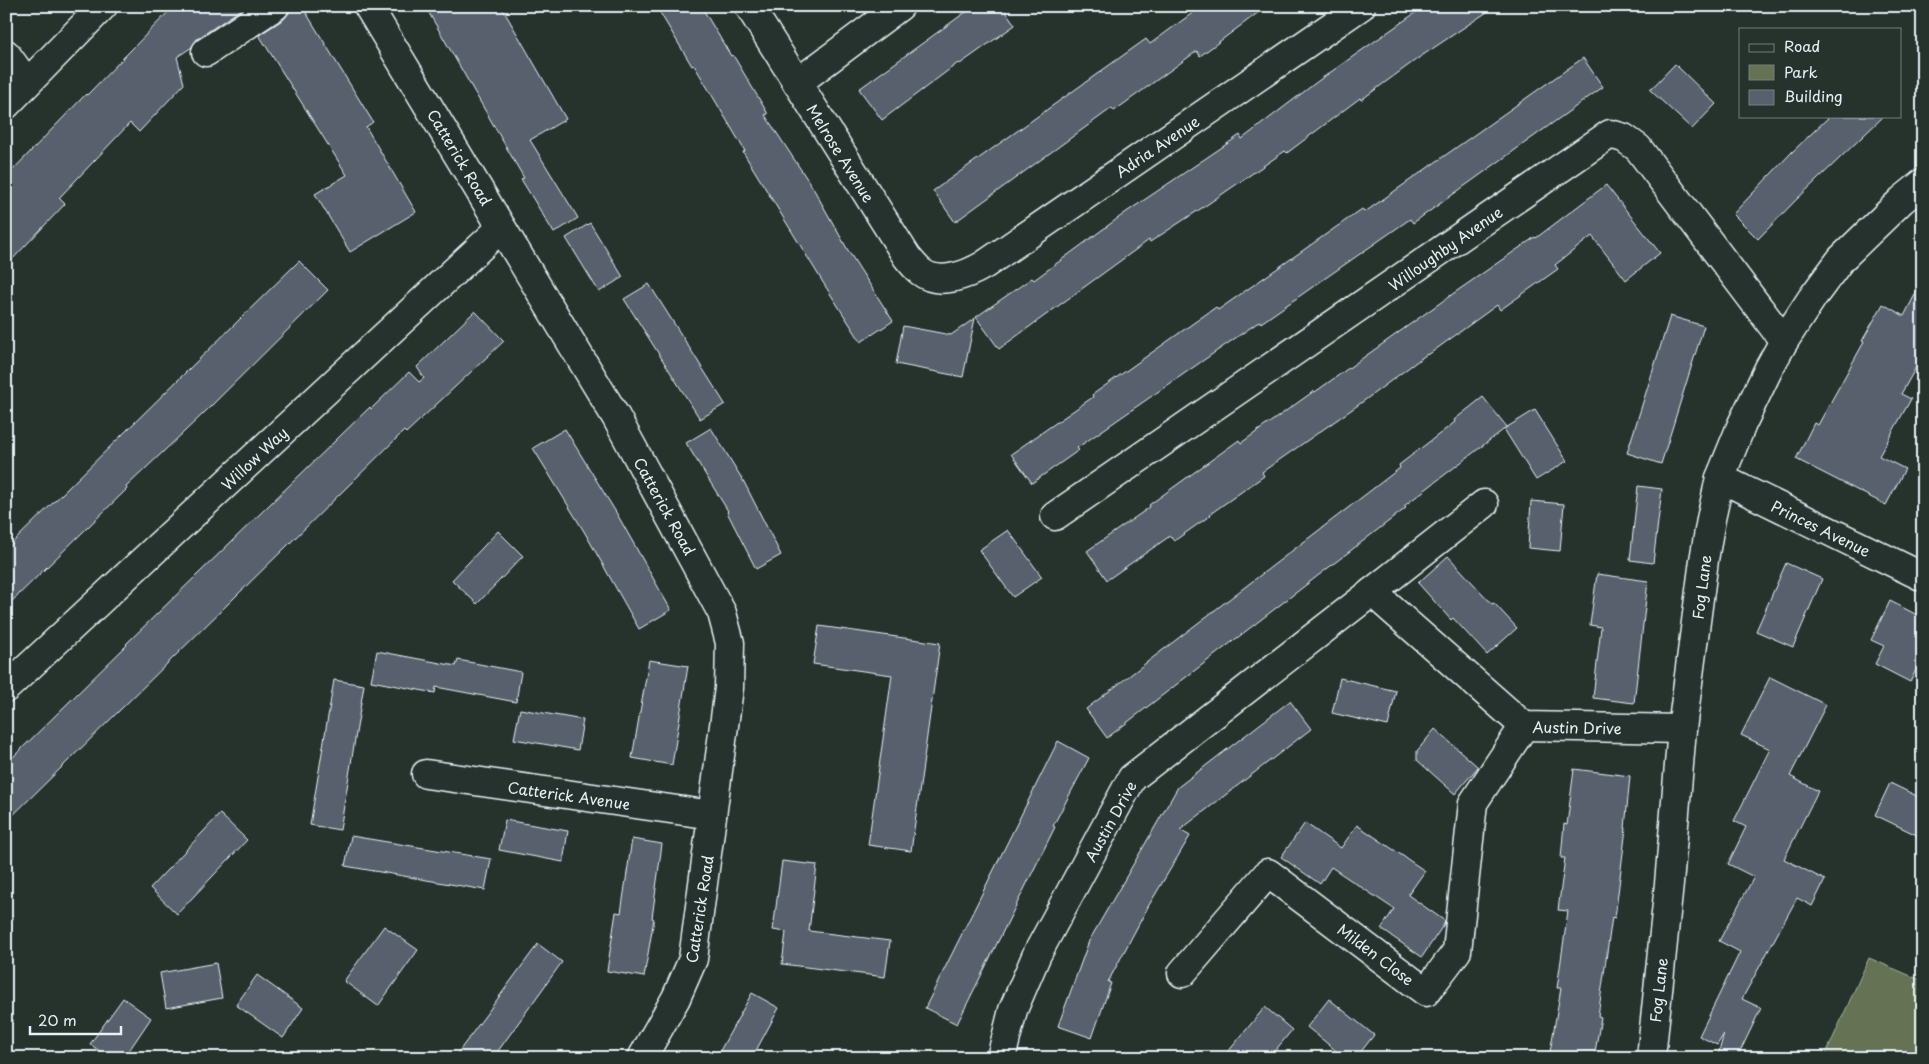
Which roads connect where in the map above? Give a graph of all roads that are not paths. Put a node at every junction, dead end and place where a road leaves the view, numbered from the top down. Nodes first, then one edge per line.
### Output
1 (102, 6) edge
2 (275, 6) edge
3 (368, 6) edge
4 (749, 6) edge
5 (900, 6) edge
6 (1361, 6) edge
7 (206, 52) dead end
8 (6, 54) edge
9 (27, 82) junction
10 (798, 83) junction
11 (6, 104) edge
12 (1923, 183) edge
13 (501, 228) junction
14 (950, 278) joint
15 (1784, 341) junction
16 (1720, 478) junction
17 (1484, 504) dead end
18 (1055, 516) dead end
19 (1923, 577) edge
20 (1372, 592) junction
21 (6, 688) edge
22 (1524, 726) junction
23 (1682, 729) junction
24 (426, 774) dead end
25 (712, 815) junction
26 (1182, 973) dead end
27 (642, 1058) edge
28 (1002, 1058) edge
29 (1651, 1058) edge

1 - 9 street
2 - 7 street
3 - 13 street, Catterick Road
4 - 10 street, Melrose Avenue
5 - 10 street
6 - 14 street, Adria Avenue
8 - 9 street
9 - 11 street
10 - 14 street, Melrose Avenue
12 - 15 street, Fog Lane
13 - 21 street, Willow Way
13 - 25 street, Catterick Road
15 - 16 street, Fog Lane
15 - 18 street, Willoughby Avenue
16 - 19 street, Princes Avenue
16 - 23 street, Fog Lane
17 - 20 street, Austin Drive
20 - 22 street, Austin Drive
20 - 28 street, Austin Drive
22 - 23 street, Austin Drive
22 - 26 street, Milden Close
23 - 29 street, Fog Lane
24 - 25 street, Catterick Avenue
25 - 27 street, Catterick Road

